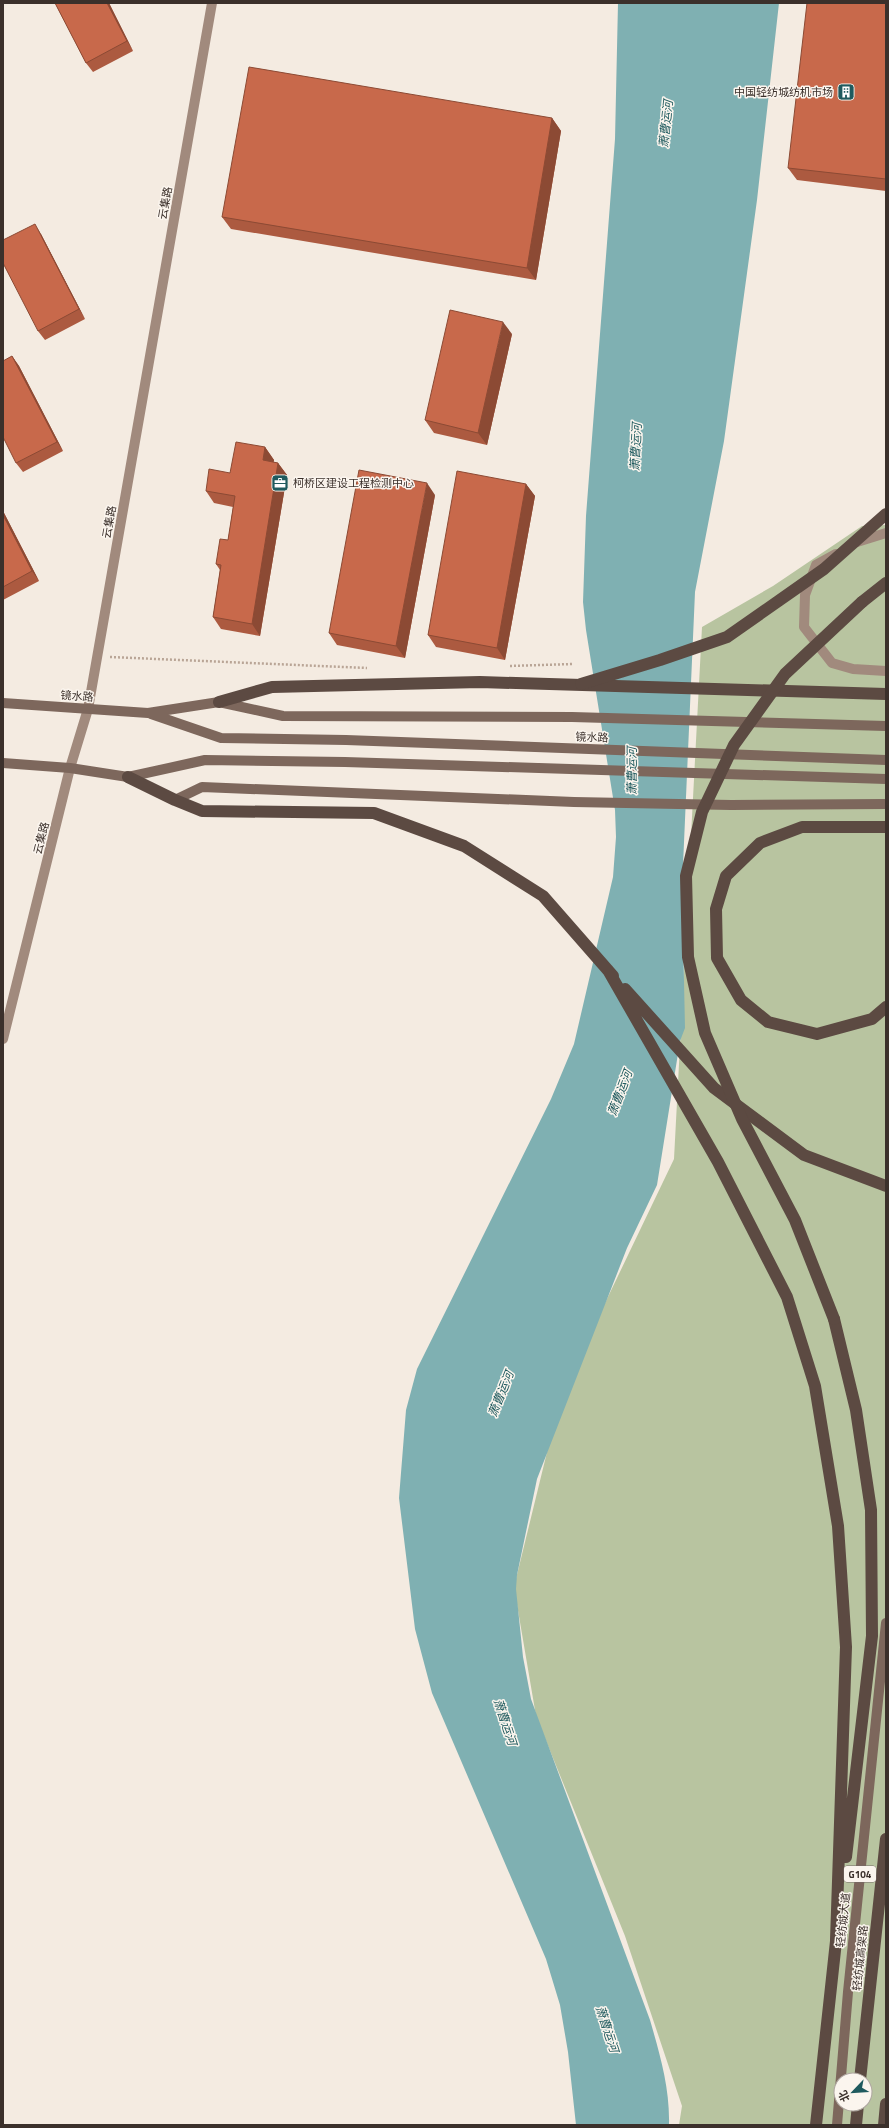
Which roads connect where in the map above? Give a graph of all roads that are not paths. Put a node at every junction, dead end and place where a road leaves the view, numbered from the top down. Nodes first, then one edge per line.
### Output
1 (212, 3) edge
2 (886, 514) edge
3 (886, 532) edge
4 (886, 583) edge
5 (886, 671) edge
6 (581, 684) junction
7 (886, 694) edge
8 (219, 702) junction
9 (3, 704) edge
10 (88, 709) junction
11 (148, 713) junction
12 (886, 726) edge
13 (886, 760) edge
14 (3, 763) edge
15 (70, 768) junction
16 (128, 777) junction
17 (886, 779) edge
18 (175, 800) junction
19 (886, 804) edge
20 (886, 827) edge
21 (608, 970) junction
22 (886, 1007) edge
23 (3, 1039) edge
24 (886, 1186) edge
25 (886, 1623) edge
26 (886, 1839) edge
27 (836, 1940) junction
28 (861, 2072) edge
29 (886, 2104) edge
30 (857, 2112) edge
31 (816, 2125) edge
32 (837, 2125) edge
33 (856, 2125) edge
34 (884, 2125) edge

1 - 10 street, 云集路
2 - 6 highway, bridge
3 - 5 street
4 - 27 highway, bridge
6 - 7 highway, bridge
6 - 8 highway
8 - 11 main road
8 - 12 main road
9 - 10 main road, 镜水路
10 - 11 main road, 镜水路
10 - 15 street, 云集路
11 - 13 main road, 镜水路
14 - 15 main road
15 - 16 main road
15 - 23 street, 云集路
16 - 17 main road
16 - 18 highway
18 - 19 main road
18 - 21 highway
20 - 22 highway
21 - 24 highway, bridge
21 - 27 highway
25 - 32 main road, 轻纺城大道 / G104
26 - 28 highway, 轻纺城高架路
27 - 31 highway
29 - 34 highway
30 - 33 highway

